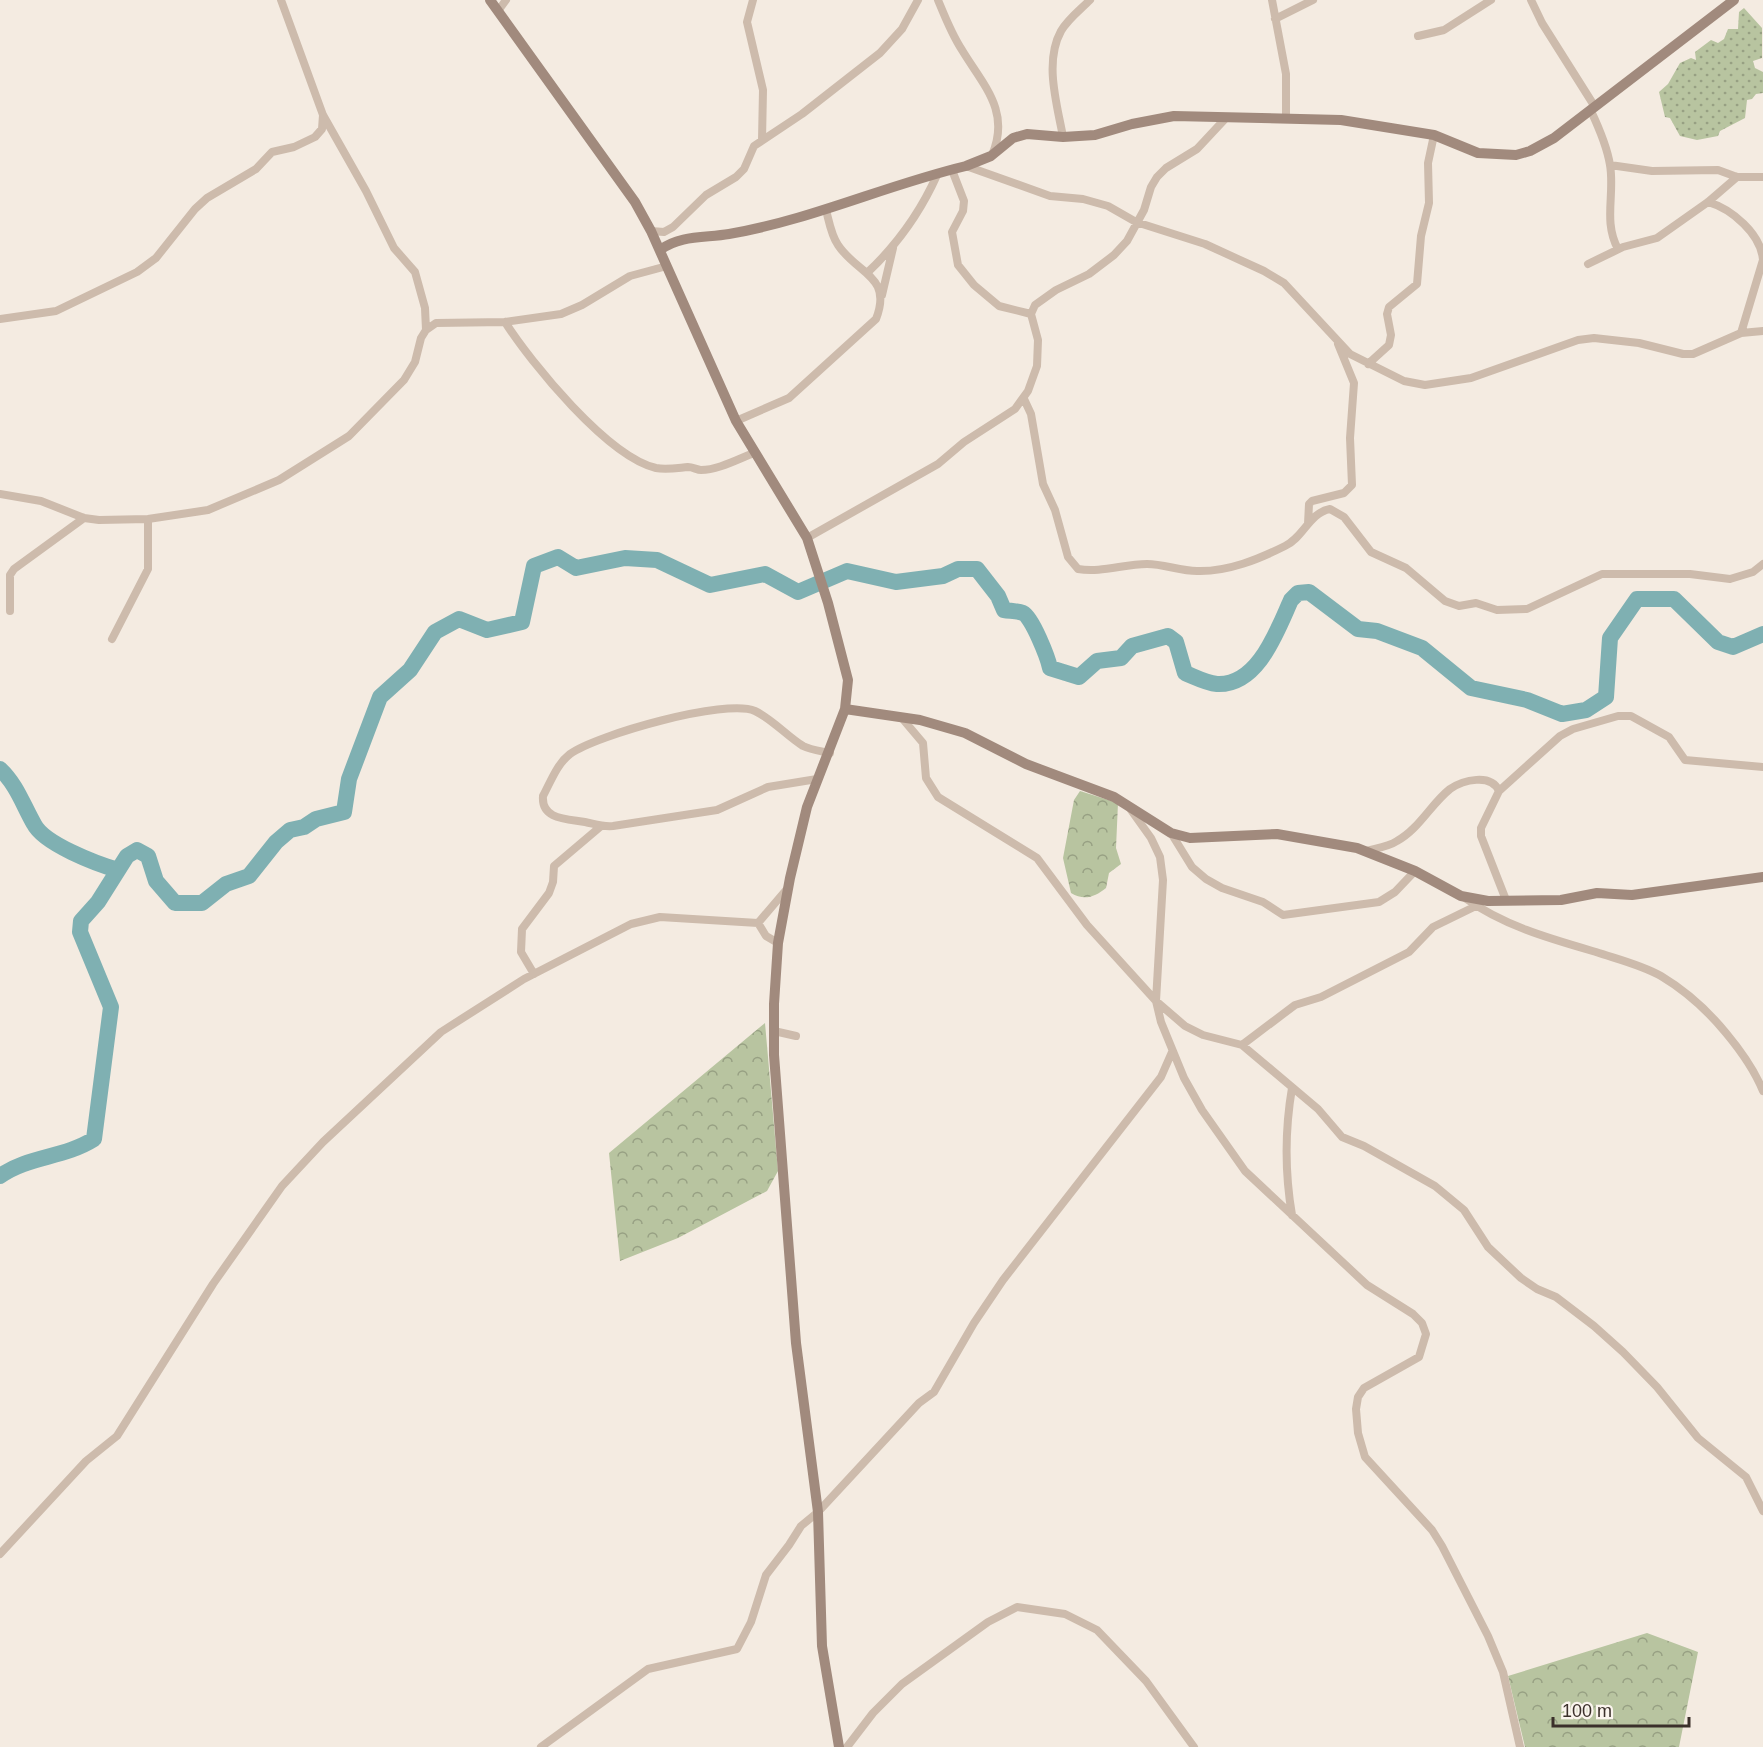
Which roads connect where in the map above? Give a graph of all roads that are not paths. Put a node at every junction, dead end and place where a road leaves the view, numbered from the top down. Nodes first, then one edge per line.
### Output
1 (281, 0) edge
2 (490, 0) edge
3 (506, 0) edge
4 (753, 0) edge
5 (918, 0) edge
6 (938, 0) edge
7 (1090, 0) edge
8 (1272, 0) edge
9 (1314, 0) edge
10 (1491, 0) edge
11 (1531, 0) edge
12 (1734, 0) edge
13 (498, 11) junction
14 (1275, 19) junction
15 (1418, 36) dead end
16 (1593, 109) junction
17 (323, 115) junction
18 (1286, 117) junction
19 (1225, 119) junction
20 (1434, 135) junction
21 (1062, 137) junction
22 (762, 140) junction
23 (991, 156) junction
24 (1610, 165) junction
25 (966, 166) junction
26 (952, 170) junction
27 (937, 175) junction
28 (1737, 177) junction
29 (1763, 177) edge
30 (1708, 202) junction
31 (826, 210) junction
32 (1136, 222) junction
33 (651, 231) junction
34 (894, 246) junction
35 (1618, 249) junction
36 (660, 250) junction
37 (1588, 264) dead end
38 (667, 266) junction
39 (867, 273) junction
40 (882, 296) junction
41 (1031, 314) junction
42 (0, 319) edge
43 (505, 322) junction
44 (426, 330) junction
45 (1763, 331) edge
46 (1741, 333) junction
47 (1338, 343) junction
48 (1368, 364) junction
49 (1024, 399) junction
50 (736, 421) junction
51 (754, 453) junction
52 (0, 494) edge
53 (84, 518) junction
54 (148, 519) junction
55 (1307, 525) junction
56 (807, 538) junction
57 (1763, 564) edge
58 (10, 611) dead end
59 (112, 639) dead end
60 (845, 709) junction
61 (902, 717) junction
62 (830, 753) junction
63 (1763, 767) edge
64 (817, 779) junction
65 (1499, 791) junction
66 (1130, 809) junction
67 (600, 827) junction
68 (1171, 833) junction
69 (1366, 851) junction
70 (1415, 871) junction
71 (1763, 877) edge
72 (787, 889) junction
73 (1461, 896) junction
74 (1506, 900) junction
75 (1476, 906) junction
76 (759, 923) junction
77 (778, 943) junction
78 (534, 974) junction
79 (1156, 1001) junction
80 (774, 1031) junction
81 (796, 1036) dead end
82 (1242, 1044) junction
83 (1172, 1052) junction
84 (1292, 1088) junction
85 (1763, 1091) edge
86 (1292, 1215) junction
87 (1763, 1511) edge
88 (818, 1512) junction
89 (0, 1554) edge
90 (541, 1747) edge
91 (839, 1747) edge
92 (847, 1747) edge
93 (1194, 1747) edge
94 (1520, 1747) edge

1 - 17 street
2 - 13 street
3 - 13 street
4 - 22 street
5 - 22 street
6 - 23 street
7 - 21 street
8 - 14 street
9 - 14 street
10 - 15 street
11 - 16 street
12 - 16 street
13 - 33 street
14 - 18 street
16 - 20 street
16 - 24 street
17 - 42 street
17 - 44 street
18 - 19 street
18 - 20 street
19 - 21 street
19 - 32 street
20 - 48 street
21 - 23 street
22 - 33 street
23 - 25 street
24 - 28 street
24 - 35 street
25 - 26 street
25 - 32 street
26 - 27 street
26 - 41 street
27 - 31 street
27 - 34 street
28 - 29 street
28 - 30 street
30 - 35 street
30 - 46 street
31 - 36 street
31 - 39 street
32 - 41 street
32 - 47 street
33 - 36 street
34 - 39 street
34 - 40 street
35 - 37 street
36 - 38 street
38 - 43 street
38 - 50 street
39 - 40 street
40 - 50 street
41 - 49 street
43 - 44 street
43 - 51 street
44 - 54 street
45 - 46 street
46 - 48 street
47 - 48 street
47 - 55 street
49 - 55 street
49 - 56 street
50 - 51 street
51 - 56 street
52 - 53 street
53 - 54 street
53 - 58 street
54 - 59 street
55 - 57 street
56 - 60 street
60 - 61 street
60 - 62 street
61 - 66 street
61 - 79 street
62 - 64 street
62 - 67 street
63 - 65 street
64 - 67 street
64 - 72 street
65 - 69 street
65 - 74 street
66 - 68 street
66 - 79 street
67 - 78 street
68 - 69 street
68 - 70 street
69 - 70 street
70 - 73 street
71 - 74 street
72 - 76 street
72 - 77 street
73 - 74 street
73 - 75 street
75 - 82 street
75 - 85 street
76 - 77 street
76 - 78 street
77 - 80 street
78 - 89 street
79 - 82 street
79 - 83 street
80 - 81 street
80 - 88 street
82 - 84 street
83 - 86 street
83 - 88 street
84 - 86 street
84 - 87 street
86 - 94 street
88 - 90 street
88 - 91 street
92 - 93 street

